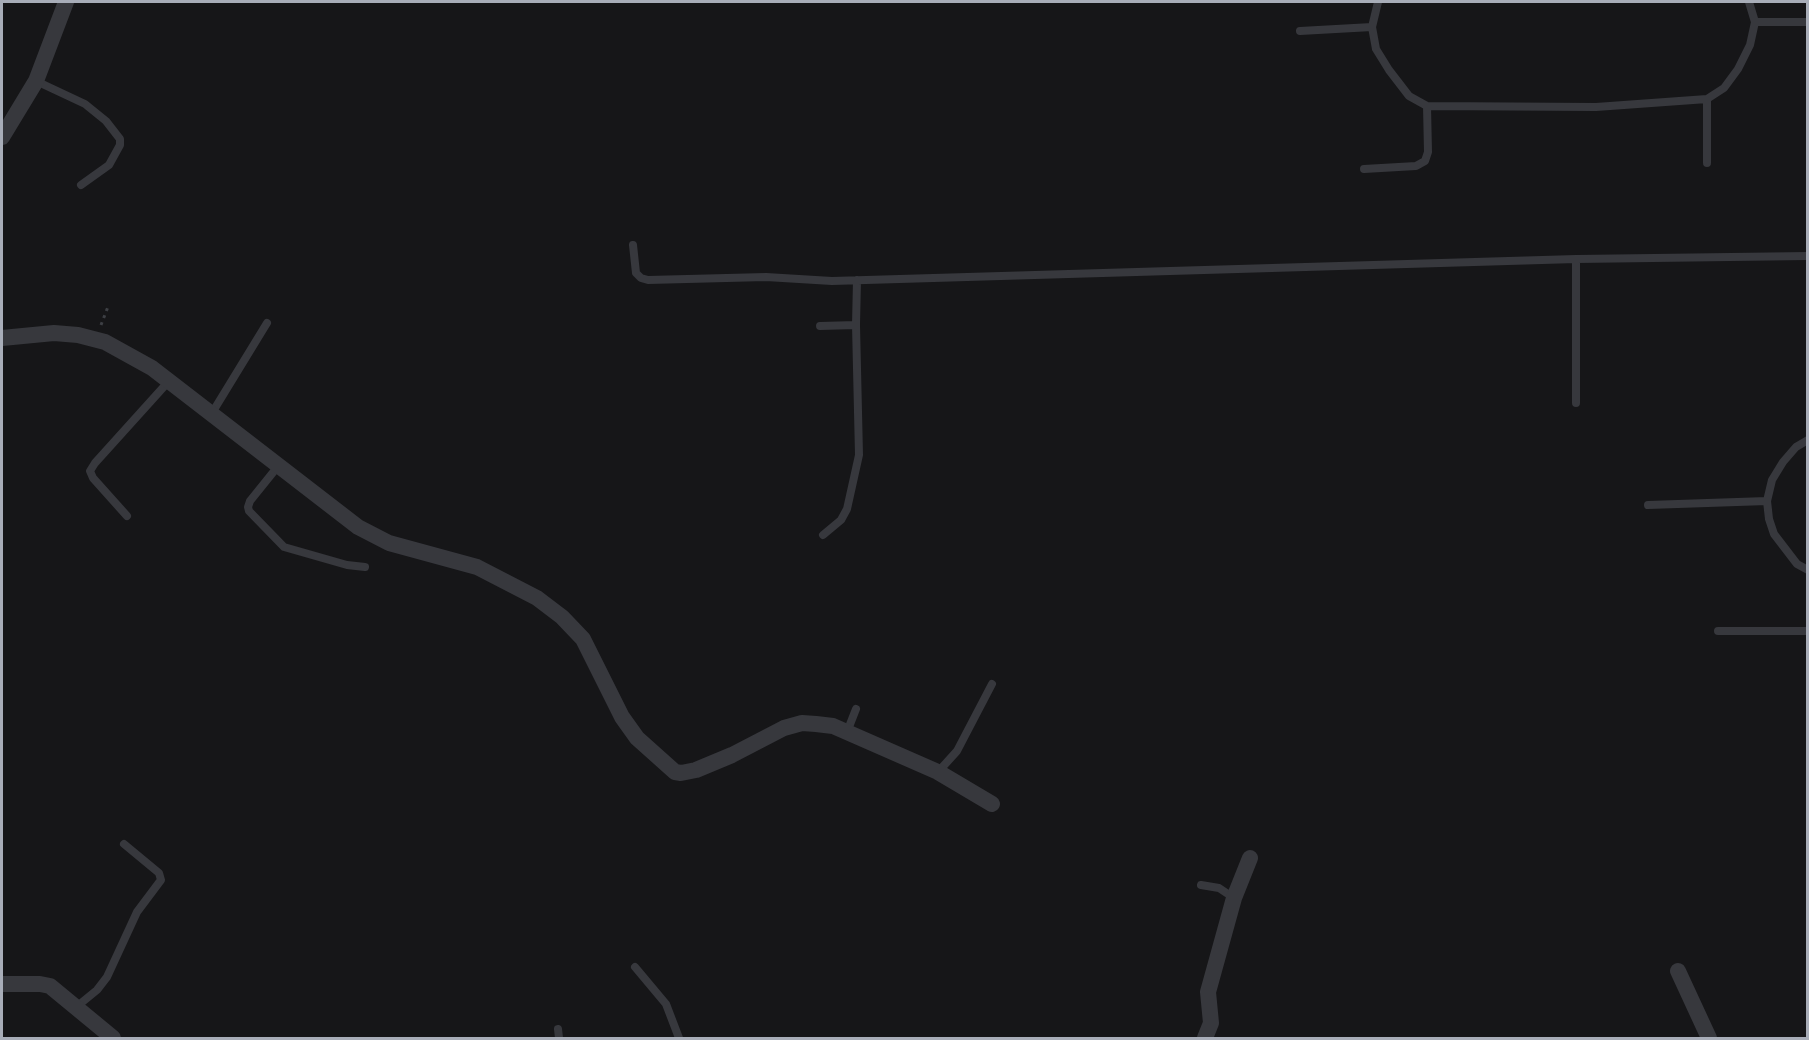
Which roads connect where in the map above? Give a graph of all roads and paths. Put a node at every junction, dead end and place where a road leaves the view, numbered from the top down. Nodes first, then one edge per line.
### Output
1 (66, 2) edge
2 (1378, 2) edge
3 (1749, 2) edge
4 (1755, 22) junction
5 (1808, 22) edge
6 (1372, 27) junction
7 (1300, 31) dead end
8 (36, 81) junction
9 (1707, 99) junction
10 (1427, 106) junction
11 (2, 137) edge
12 (1707, 163) dead end
13 (1364, 169) dead end
14 (81, 185) dead end
15 (633, 245) dead end
16 (1808, 256) edge
17 (1576, 259) junction
18 (857, 280) junction
19 (110, 304) dead end
20 (267, 323) dead end
21 (856, 325) junction
22 (820, 326) dead end
23 (2, 338) edge
24 (96, 339) junction
25 (169, 381) junction
26 (1576, 403) dead end
27 (212, 413) junction
28 (1808, 440) edge
29 (279, 465) junction
30 (1767, 501) junction
31 (1648, 505) dead end
32 (127, 516) dead end
33 (823, 535) dead end
34 (365, 567) dead end
35 (1808, 570) edge
36 (1718, 631) dead end
37 (1808, 631) edge
38 (992, 684) dead end
39 (856, 709) dead end
40 (847, 732) junction
41 (938, 771) junction
42 (992, 804) dead end
43 (124, 844) dead end
44 (1250, 858) dead end
45 (1201, 885) dead end
46 (1234, 898) junction
47 (635, 967) dead end
48 (1678, 971) dead end
49 (2, 984) edge
50 (75, 1008) junction
51 (113, 1038) edge
52 (679, 1038) edge
53 (1205, 1038) edge
54 (1709, 1038) edge

1 - 8 street
2 - 6 lane
3 - 4 lane
4 - 5 lane
4 - 9 lane
6 - 7 lane
6 - 10 lane
8 - 11 street
8 - 14 lane
9 - 10 lane
9 - 12 lane
10 - 13 lane
15 - 18 lane
16 - 17 lane
17 - 18 lane
17 - 26 lane
18 - 21 lane
19 - 24 path
20 - 27 lane
21 - 22 lane
21 - 33 lane
23 - 24 street
24 - 25 street
25 - 27 street
25 - 32 lane
27 - 29 street
28 - 30 lane
29 - 34 lane
29 - 40 street
30 - 31 lane
30 - 35 lane
36 - 37 lane
38 - 41 lane
39 - 40 lane
40 - 41 street
41 - 42 street
43 - 50 lane
44 - 46 street
45 - 46 lane
46 - 53 street
47 - 52 lane
48 - 54 street
49 - 50 street
50 - 51 street

